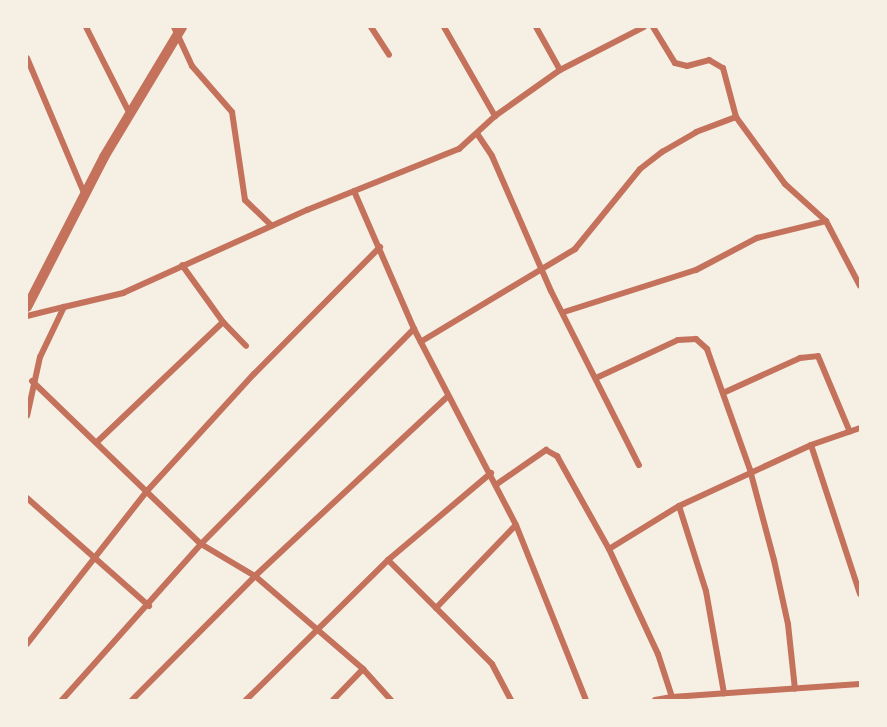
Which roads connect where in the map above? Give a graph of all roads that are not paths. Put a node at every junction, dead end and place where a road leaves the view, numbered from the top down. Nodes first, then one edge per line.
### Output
1 (86, 27) edge
2 (371, 27) edge
3 (444, 27) edge
4 (536, 27) edge
5 (626, 27) edge
6 (644, 27) edge
7 (652, 27) edge
8 (178, 30) edge
9 (630, 34) junction
10 (389, 55) dead end
11 (27, 58) edge
12 (560, 70) junction
13 (129, 112) junction
14 (495, 116) junction
15 (736, 117) junction
16 (478, 135) junction
17 (354, 191) junction
18 (84, 193) junction
19 (826, 220) junction
20 (272, 225) junction
21 (380, 247) junction
22 (182, 266) junction
23 (540, 267) junction
24 (860, 286) edge
25 (27, 307) edge
26 (64, 307) junction
27 (564, 312) junction
28 (27, 316) edge
29 (223, 322) junction
30 (414, 329) junction
31 (422, 341) junction
32 (246, 346) dead end
33 (596, 378) junction
34 (32, 381) junction
35 (723, 393) junction
36 (448, 396) junction
37 (27, 416) edge
38 (860, 428) edge
39 (850, 432) junction
40 (97, 442) junction
41 (811, 445) junction
42 (639, 465) dead end
43 (750, 470) junction
44 (491, 473) junction
45 (496, 484) junction
46 (147, 491) junction
47 (27, 498) edge
48 (679, 506) junction
49 (516, 525) junction
50 (201, 544) junction
51 (609, 549) junction
52 (93, 556) junction
53 (388, 560) junction
54 (255, 576) junction
55 (860, 594) edge
56 (149, 606) junction
57 (436, 608) junction
58 (317, 629) junction
59 (27, 644) edge
60 (363, 669) junction
61 (860, 684) edge
62 (795, 689) junction
63 (724, 693) junction
64 (672, 697) junction
65 (62, 700) edge
66 (132, 700) edge
67 (246, 700) edge
68 (333, 700) edge
69 (391, 700) edge
70 (511, 700) edge
71 (586, 700) edge
72 (655, 700) edge

1 - 13 street
2 - 10 street
3 - 14 street
4 - 12 street
5 - 9 street
6 - 9 street
7 - 15 street
8 - 13 street
8 - 20 street
9 - 12 street
11 - 18 street
12 - 14 street
13 - 18 street
14 - 16 street
15 - 19 street
15 - 23 street
16 - 17 street
16 - 23 street
17 - 20 street
17 - 21 street
18 - 25 street
19 - 24 street
19 - 27 street
20 - 22 street
21 - 30 street
21 - 46 street
22 - 26 street
22 - 29 street
23 - 27 street
23 - 31 street
26 - 28 street
26 - 34 street
27 - 33 street
29 - 32 street
29 - 40 street
30 - 31 street
30 - 50 street
31 - 36 street
33 - 35 street
33 - 42 street
34 - 37 street
34 - 40 street
35 - 39 street
35 - 43 street
36 - 44 street
36 - 54 street
38 - 39 street
39 - 41 street
40 - 46 street
41 - 43 street
41 - 55 street
43 - 48 street
43 - 62 street
44 - 45 street
44 - 53 street
45 - 49 street
45 - 51 street
46 - 50 street
46 - 52 street
47 - 52 street
48 - 51 street
48 - 63 street
49 - 57 street
49 - 71 street
50 - 54 street
50 - 56 street
51 - 64 street
52 - 56 street
52 - 59 street
53 - 57 street
53 - 58 street
54 - 58 street
54 - 66 street
56 - 65 street
57 - 70 street
58 - 60 street
58 - 67 street
60 - 68 street
60 - 69 street
61 - 62 street
62 - 63 street
63 - 64 street
64 - 72 street

